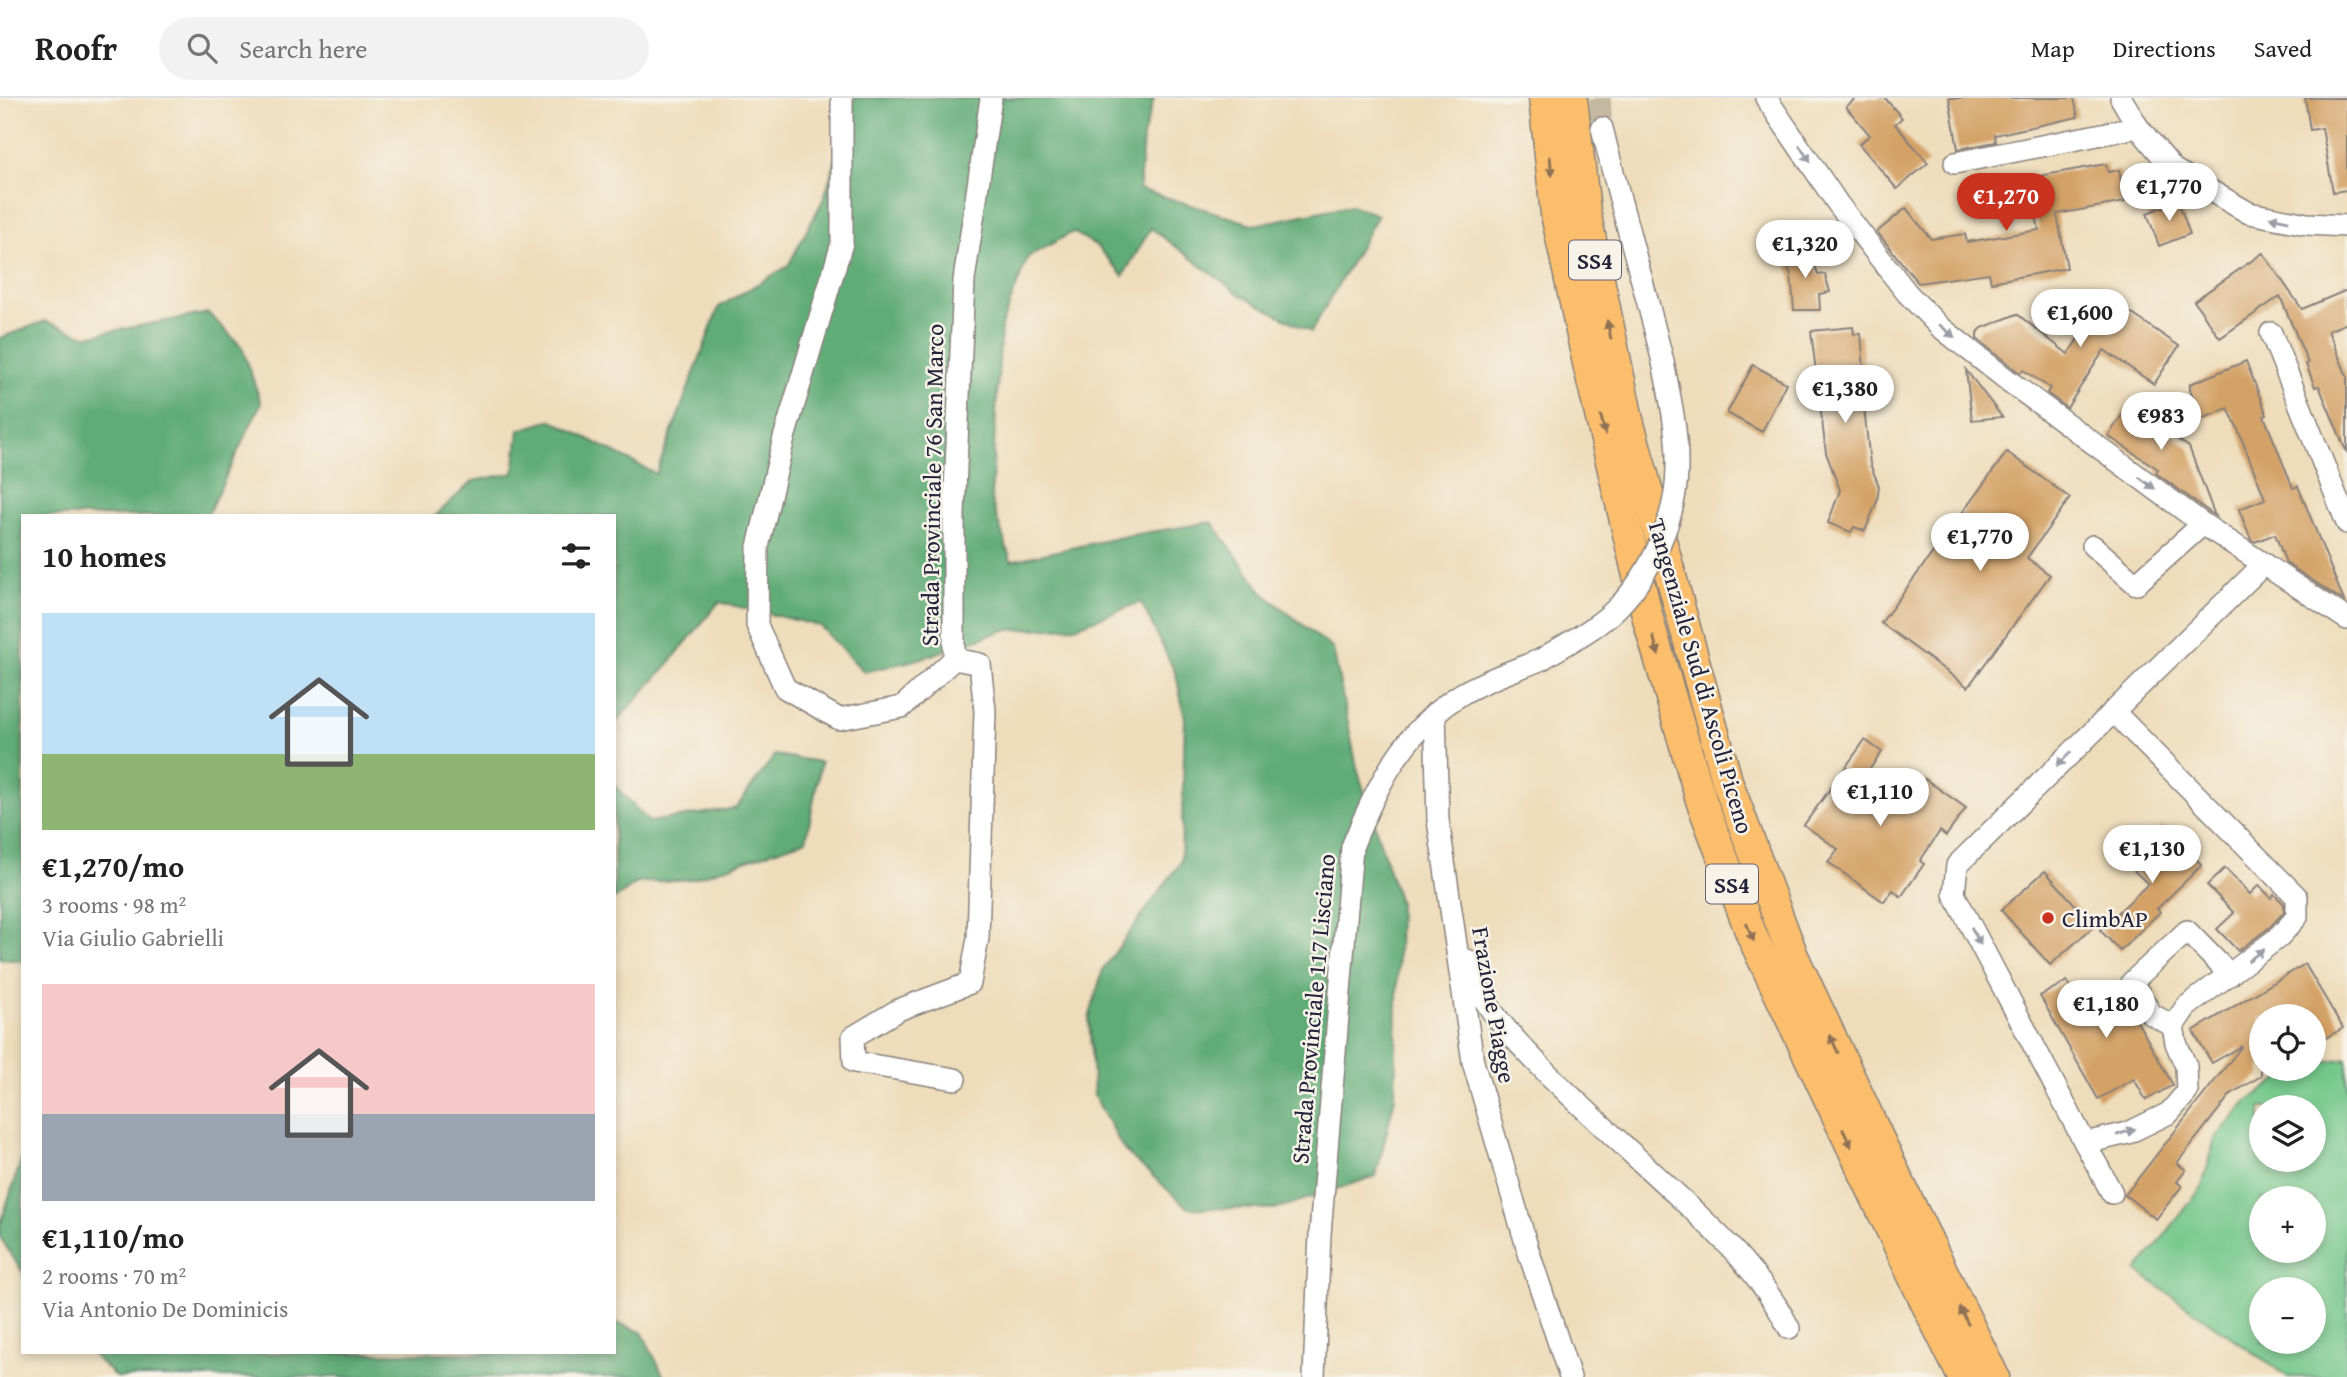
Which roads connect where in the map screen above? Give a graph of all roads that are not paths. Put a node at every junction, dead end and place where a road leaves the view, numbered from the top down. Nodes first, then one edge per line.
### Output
1 (842, 98) edge
2 (991, 98) edge
3 (1544, 98) edge
4 (1572, 98) edge
5 (1766, 98) edge
6 (2121, 98) edge
7 (2138, 127) junction
8 (1601, 128) tunnel mouth
9 (1955, 163) dead end
10 (2347, 226) edge
11 (2271, 333) dead end
12 (2347, 523) edge
13 (2203, 524) junction
14 (2093, 546) dead end
15 (2264, 564) junction
16 (2347, 619) edge
17 (954, 659) junction
18 (2113, 711) junction
19 (1435, 713) junction
20 (1450, 901) junction
21 (2230, 975) junction
22 (2173, 1026) junction
23 (955, 1079) dead end
24 (2085, 1143) junction
25 (2112, 1192) dead end
26 (1789, 1328) dead end
27 (1314, 1377) edge
28 (1570, 1377) edge
29 (1963, 1377) edge
30 (1994, 1377) edge

1 - 17 street, Strada Provinciale 76 San Marco
2 - 17 street, Strada Provinciale 76 San Marco
3 -> 29 highway, Tangenziale Sud di Ascoli Piceno / SS4
30 -> 4 highway, Tangenziale Sud di Ascoli Piceno / SS4
5 -> 13 street
6 - 7 street
7 - 9 street
10 -> 7 street
8 - 19 street, Strada Provinciale 117 Lisciano, bridge
11 - 12 street
13 - 14 street
13 - 15 street
15 - 16 street
15 - 18 street
17 - 23 street
21 -> 18 street
18 -> 24 street
19 - 20 street, Frazione Piagge
19 - 27 street, Strada Provinciale 117 Lisciano
20 - 26 street
20 - 28 street, Frazione Piagge
21 - 22 street
21 - 22 street
24 -> 22 street
24 - 25 street

